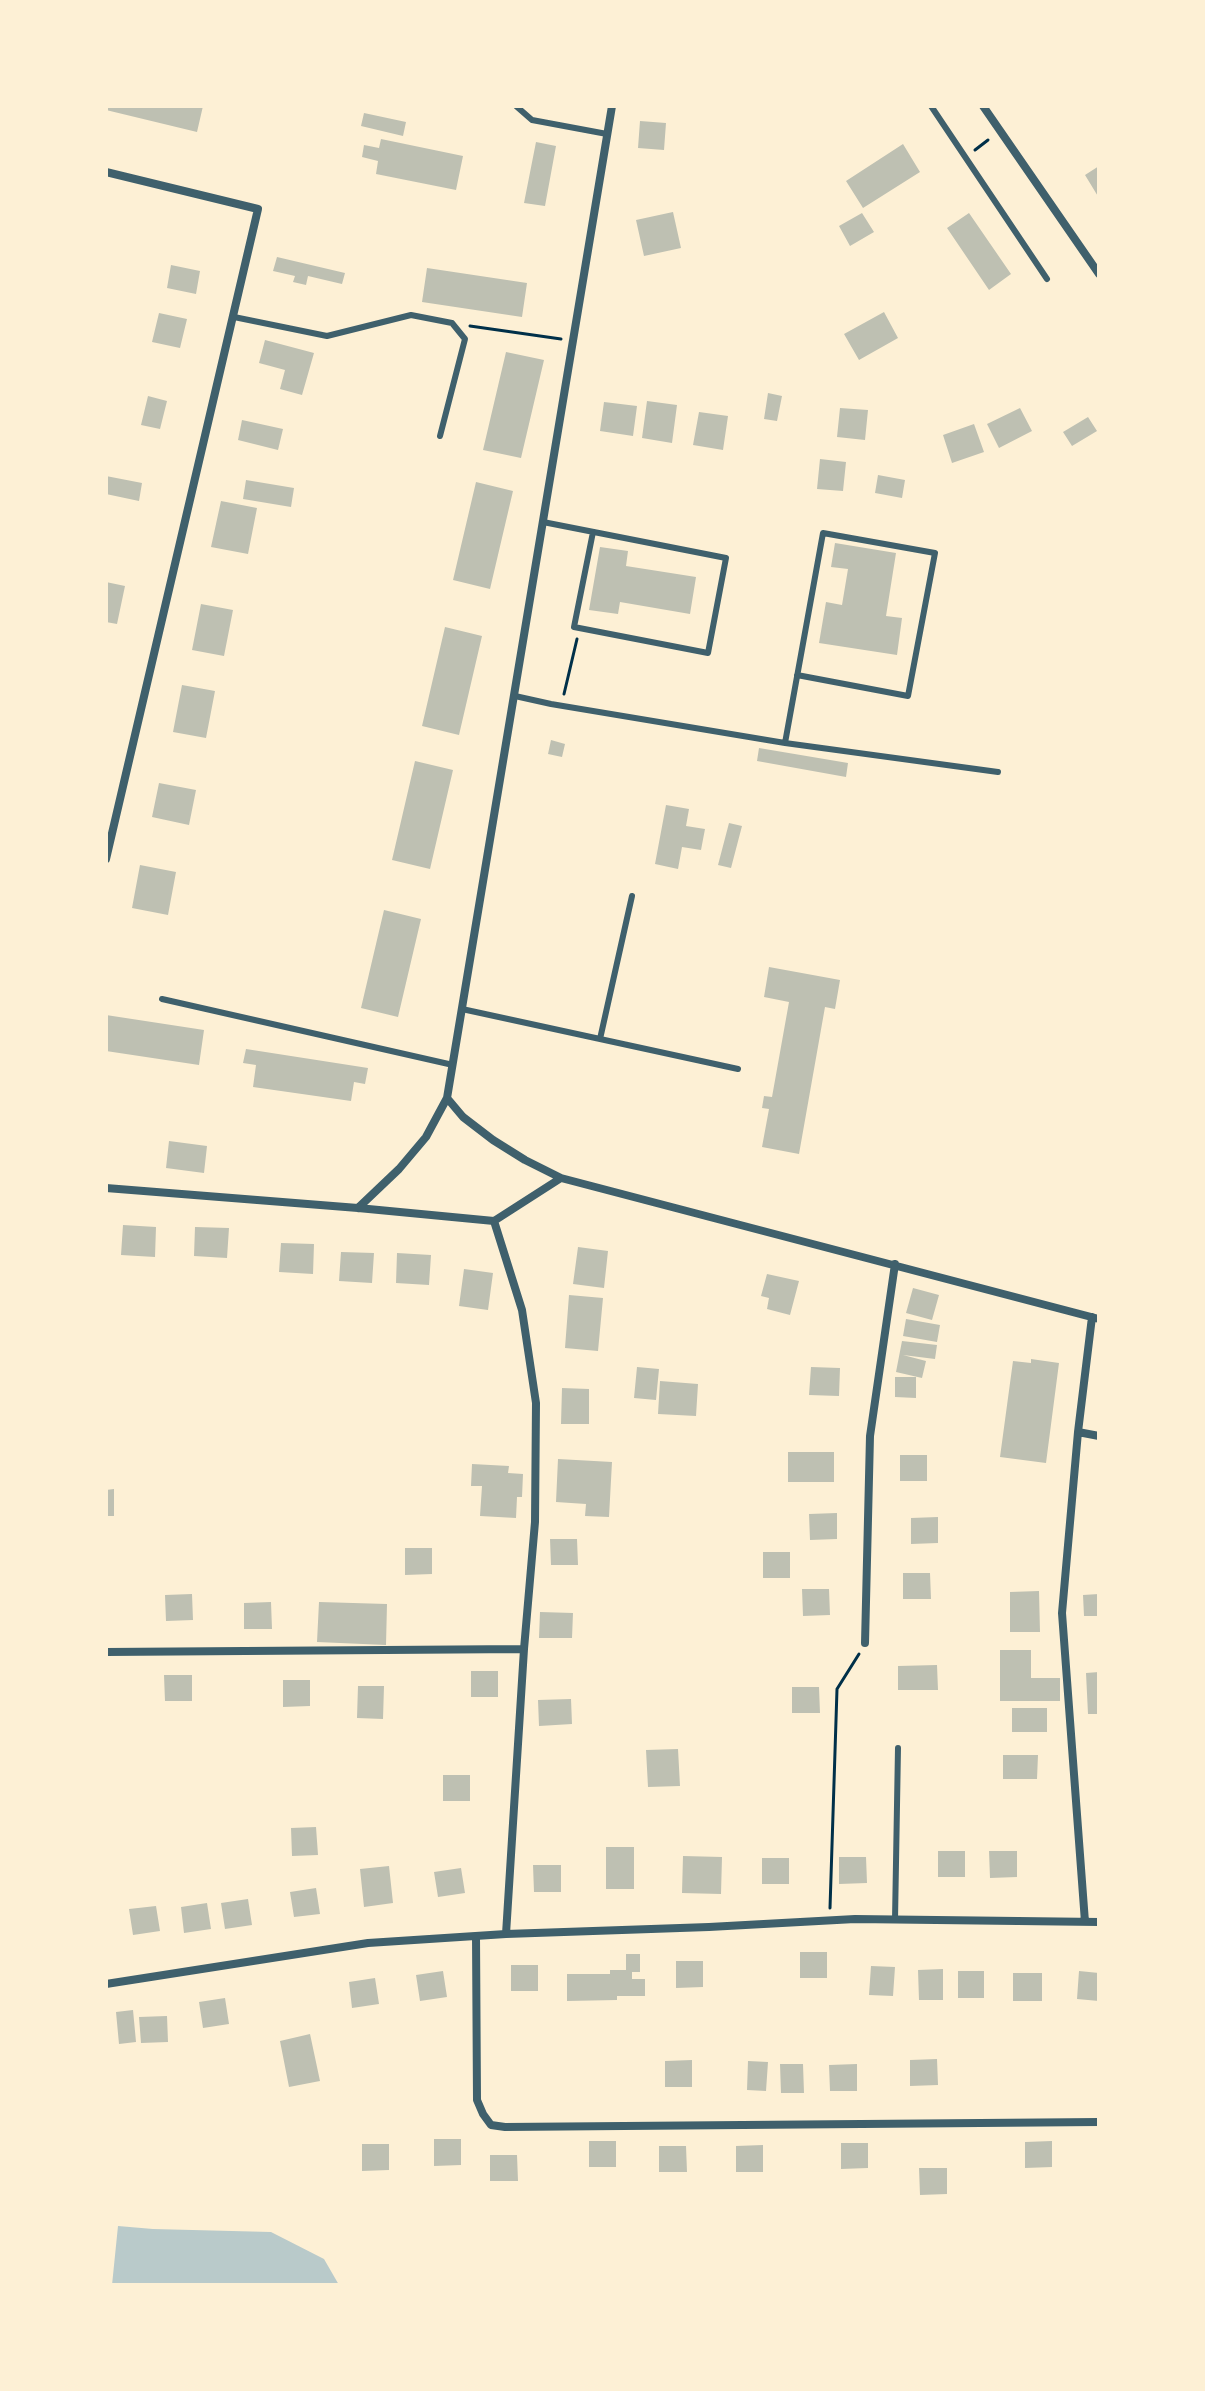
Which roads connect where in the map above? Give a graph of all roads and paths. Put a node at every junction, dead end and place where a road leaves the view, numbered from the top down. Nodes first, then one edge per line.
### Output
1 (516, 106) edge
2 (612, 106) edge
3 (931, 106) edge
4 (983, 106) edge
5 (607, 134) junction
6 (106, 172) edge
7 (1099, 274) edge
8 (1047, 279) dead end
9 (234, 317) junction
10 (452, 323) junction
11 (573, 340) junction
12 (440, 436) dead end
13 (543, 522) junction
14 (593, 532) junction
15 (579, 628) junction
16 (797, 675) junction
17 (515, 696) junction
18 (551, 704) junction
19 (785, 743) junction
20 (998, 772) dead end
21 (106, 859) edge
22 (632, 896) dead end
23 (162, 999) dead end
24 (462, 1009) junction
25 (600, 1039) junction
26 (453, 1065) junction
27 (738, 1069) dead end
28 (447, 1098) junction
29 (561, 1178) junction
30 (106, 1188) edge
31 (358, 1208) junction
32 (494, 1221) junction
33 (895, 1264) junction
34 (1095, 1318) edge
35 (1078, 1432) junction
36 (1099, 1436) edge
37 (865, 1643) joint
38 (524, 1649) junction
39 (106, 1652) edge
40 (898, 1748) dead end
41 (830, 1920) junction
42 (895, 1920) junction
43 (1085, 1922) junction
44 (1099, 1922) edge
45 (506, 1934) junction
46 (476, 1936) junction
47 (106, 1984) edge
48 (1099, 2122) edge

1 - 5 lane
2 - 5 street
3 - 8 lane
4 - 7 street
5 - 11 street
6 - 9 street
9 - 10 lane
9 - 21 street
10 - 11 path
10 - 12 lane
11 - 13 street
13 - 14 lane
13 - 17 street
14 - 15 lane
14 - 15 lane
15 - 18 path
16 - 16 lane
16 - 19 lane
17 - 18 lane
17 - 24 street
18 - 19 lane
19 - 20 lane
22 - 25 lane
23 - 26 lane
24 - 25 lane
24 - 26 street
25 - 27 lane
26 - 28 street
28 - 29 street
28 - 31 street
29 - 32 street
29 - 33 street
30 - 31 street
31 - 32 street
32 - 38 street
33 - 34 street
33 - 37 street
34 - 35 street
35 - 36 street
35 - 43 street
37 - 41 path
38 - 39 street
38 - 45 street
40 - 42 lane
41 - 42 street
41 - 45 street
42 - 43 street
43 - 44 street
45 - 46 street
46 - 47 street
46 - 48 street

